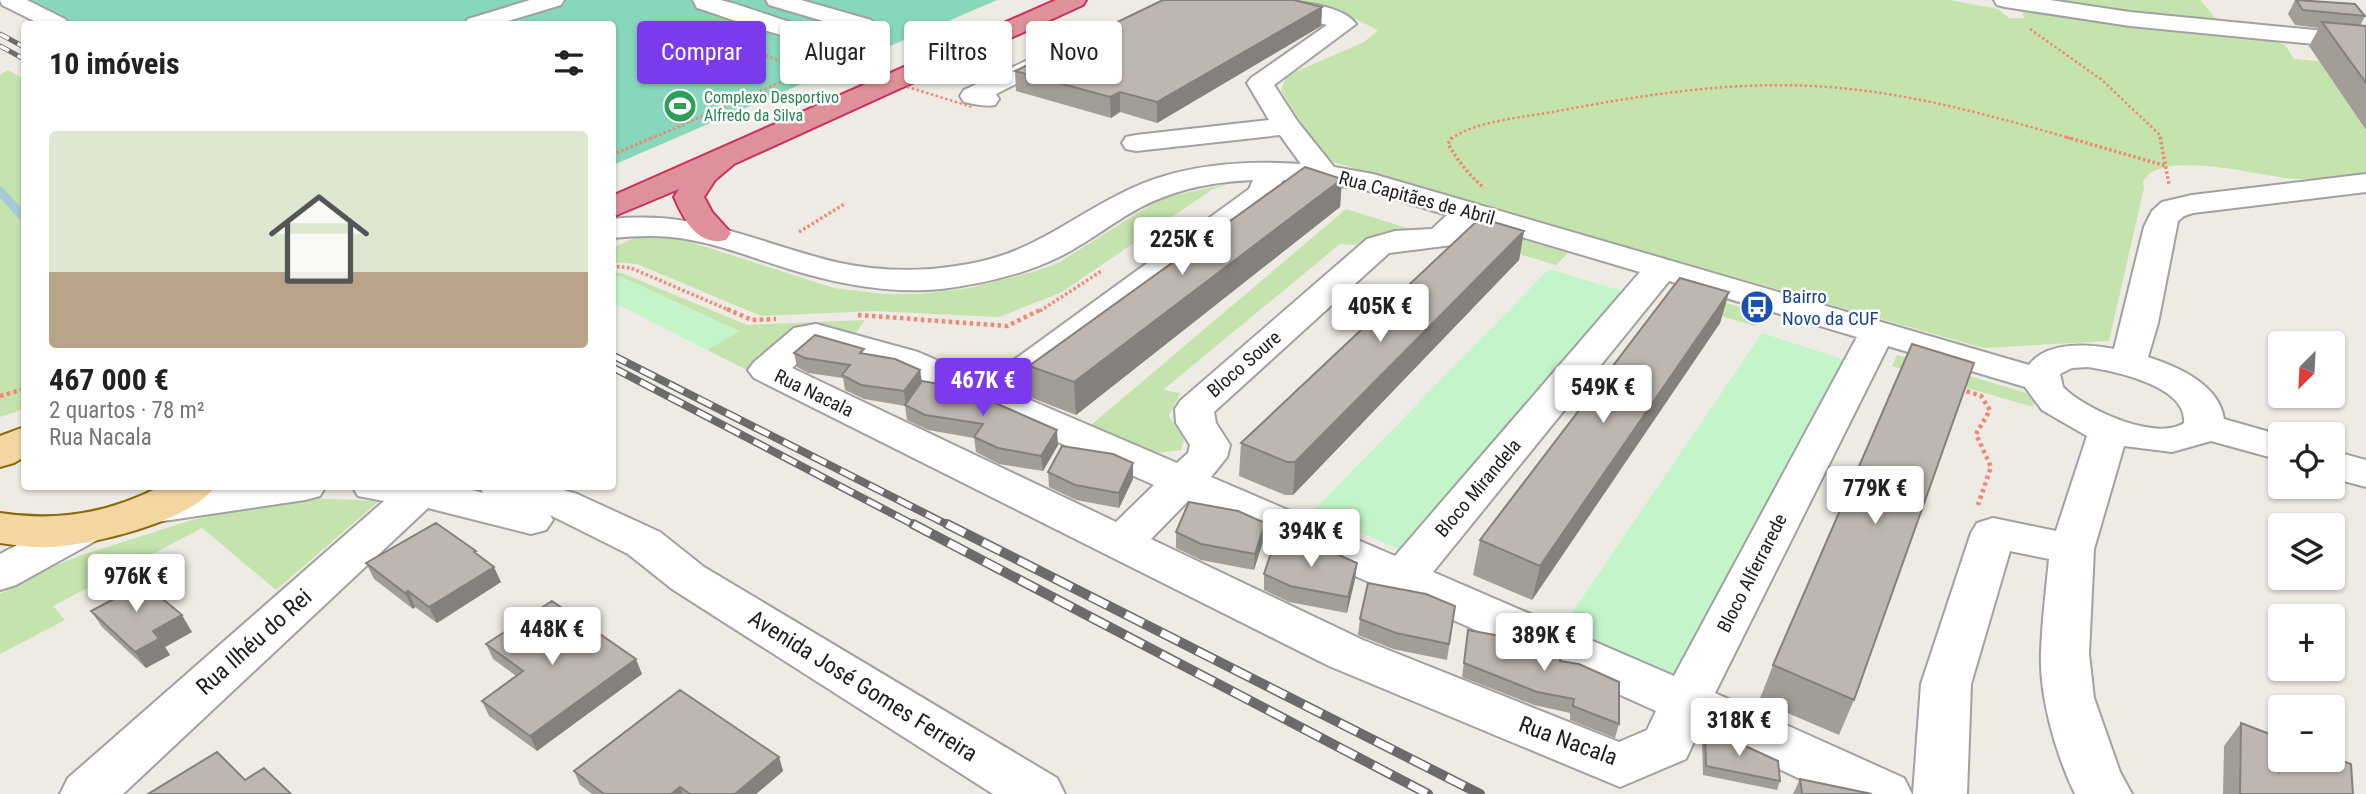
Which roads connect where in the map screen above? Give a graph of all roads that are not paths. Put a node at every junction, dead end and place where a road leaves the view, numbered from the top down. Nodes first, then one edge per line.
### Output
1 (10, 0) edge
2 (554, 0) edge
3 (704, 0) edge
4 (777, 0) edge
5 (1027, 0) edge
6 (1075, 0) edge
7 (1238, 0) edge
8 (1245, 0) edge
9 (1262, 0) edge
10 (2009, 1) edge
11 (2215, 6) dead end
12 (51, 21) edge
13 (486, 21) edge
14 (2235, 29) junction
15 (2366, 42) edge
16 (1026, 70) edge
17 (979, 103) road end
18 (1287, 126) junction
19 (1136, 143) dead end
20 (676, 151) dead end
21 (734, 154) junction
22 (1268, 170) junction
23 (1325, 174) junction
24 (2366, 183) edge
25 (1468, 211) junction
26 (616, 212) edge
27 (616, 214) edge
28 (715, 233) junction
29 (1662, 268) junction
30 (1878, 331) junction
31 (2128, 363) junction
32 (2041, 380) junction
33 (988, 397) junction
34 (2203, 426) junction
35 (2109, 430) junction
36 (21, 431) edge
37 (0, 436) edge
38 (21, 441) edge
39 (2268, 445) edge
40 (0, 454) edge
41 (2345, 468) edge
42 (2366, 474) edge
43 (1182, 482) junction
44 (186, 490) edge
45 (278, 490) edge
46 (411, 490) edge
47 (515, 490) edge
48 (421, 491) junction
49 (150, 509) junction
50 (0, 528) edge
51 (83, 529) junction
52 (1121, 543) junction
53 (2073, 549) junction
54 (0, 574) edge
55 (688, 578) junction
56 (1402, 579) junction
57 (1685, 702) junction
58 (87, 794) edge
59 (1038, 794) edge
60 (1885, 794) edge
61 (1940, 794) edge
62 (2105, 794) edge

1 - 12 street
2 - 13 street
3 - 4 street
5 - 20 highway
6 - 21 highway
7 - 8 street
9 - 18 street
10 - 14 street
11 - 14 street
14 - 15 street
16 - 17 street
18 - 19 street
18 - 23 street
21 - 26 highway
21 - 28 highway
22 - 23 street, Rua Capitães de Abril
22 - 28 street, Rua Capitães de Abril
22 - 33 street
23 - 25 street, Rua Capitães de Abril
24 - 31 street
25 - 29 street, Rua Capitães de Abril
25 - 43 street, Bloco Soure
27 - 28 street, Rua Capitães de Abril
29 - 30 street, Rua Capitães de Abril
29 - 56 street, Bloco Mirandela
30 - 32 street, Rua Capitães de Abril
30 - 57 street, Bloco Alferrarede
31 - 32 street
31 - 34 street
32 - 35 street
33 - 43 street, Rua Nacala
33 - 52 street, Rua Nacala
34 - 35 street
34 - 39 street
35 - 53 street
36 - 37 main road
38 - 40 main road
41 - 42 street
43 - 52 street
43 - 56 street, Rua Nacala
44 - 49 main road
45 - 49 street
46 - 48 street, Avenida José Gomes Ferreira
47 - 55 street, Avenida José Gomes Ferreira
48 - 55 street, Avenida José Gomes Ferreira
48 - 58 street, Rua Ilhéu do Rei
49 - 51 main road
50 - 51 main road
51 - 54 street
52 - 57 street, Rua Nacala
53 - 61 street
53 - 62 street
55 - 59 street, Avenida José Gomes Ferreira
56 - 57 street, Rua Nacala
57 - 60 street

